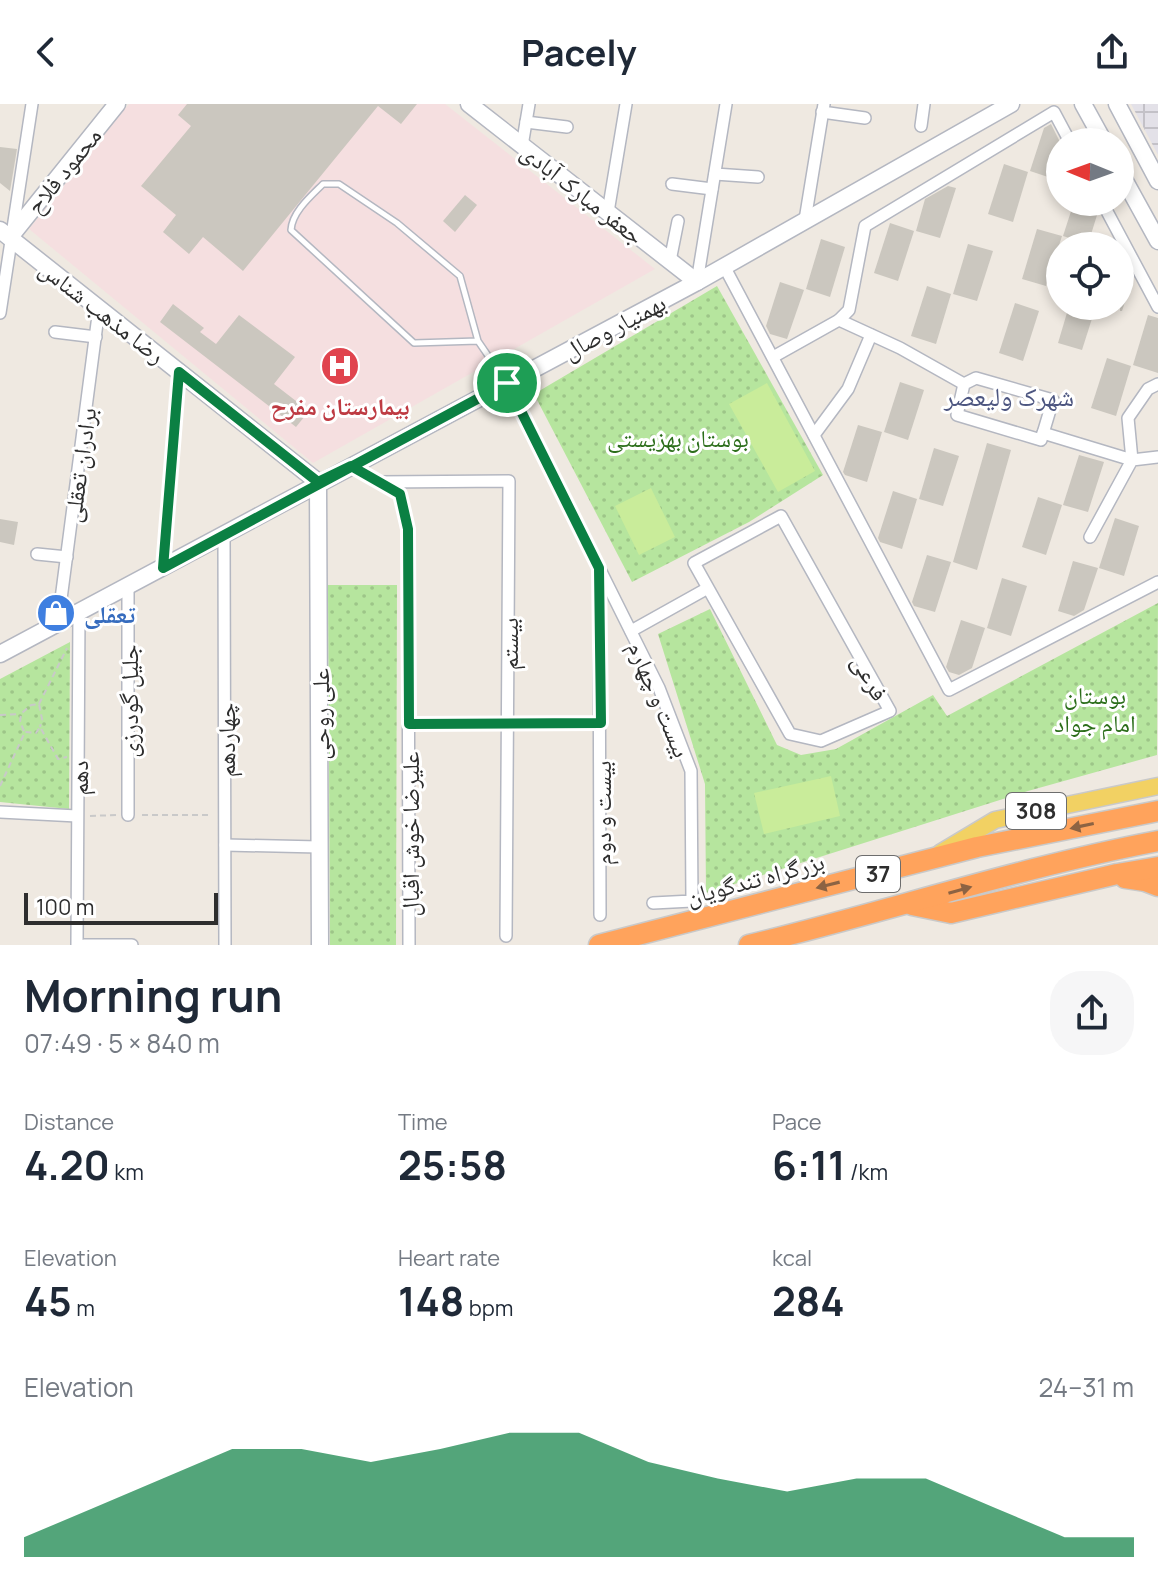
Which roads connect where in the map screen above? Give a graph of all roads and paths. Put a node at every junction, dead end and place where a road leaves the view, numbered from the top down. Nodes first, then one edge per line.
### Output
1 (32, 104) edge
2 (117, 104) edge
3 (469, 104) edge
4 (529, 104) edge
5 (626, 104) edge
6 (726, 104) edge
7 (924, 104) edge
8 (1011, 104) edge
9 (1083, 104) edge
10 (1117, 104) edge
11 (823, 108) edge
12 (865, 118) dead end
13 (526, 122) junction
14 (921, 126) dead end
15 (567, 127) dead end
16 (1063, 128) edge
17 (1096, 128) edge
18 (522, 146) junction
19 (715, 174) junction
20 (758, 177) dead end
21 (1158, 181) edge
22 (672, 184) dead end
23 (712, 189) junction
24 (1134, 197) edge
25 (608, 212) junction
26 (1109, 216) edge
27 (805, 220) junction
28 (678, 221) dead end
29 (5, 233) edge
30 (1158, 241) edge
31 (670, 261) junction
32 (724, 266) junction
33 (697, 282) junction
34 (1158, 307) edge
35 (99, 308) junction
36 (0, 313) edge
37 (839, 320) junction
38 (55, 332) dead end
39 (871, 335) junction
40 (96, 337) junction
41 (478, 341) junction
42 (773, 357) junction
43 (179, 372) junction
44 (507, 383) junction
45 (964, 384) junction
46 (1158, 384) edge
47 (1043, 433) junction
48 (814, 435) junction
49 (1158, 457) edge
50 (1132, 460) junction
51 (351, 466) junction
52 (318, 482) junction
53 (380, 482) junction
54 (224, 536) junction
55 (1090, 537) dead end
56 (37, 554) dead end
57 (67, 557) junction
58 (163, 568) junction
59 (599, 568) junction
60 (1158, 582) edge
61 (128, 586) junction
62 (708, 588) junction
63 (79, 612) junction
64 (58, 622) junction
65 (631, 631) junction
66 (70, 642) dead end
67 (0, 654) edge
68 (39, 704) junction
69 (21, 714) junction
70 (0, 715) edge
71 (508, 723) junction
72 (601, 723) junction
73 (409, 724) junction
74 (40, 727) junction
75 (25, 732) junction
76 (69, 756) dead end
77 (1158, 775) edge
78 (0, 786) edge
79 (1158, 786) edge
80 (1132, 791) junction
81 (1158, 811) edge
82 (0, 812) edge
83 (128, 815) junction
84 (225, 815) junction
85 (77, 816) junction
86 (1158, 841) edge
87 (225, 845) junction
88 (319, 847) junction
89 (924, 863) junction
90 (1158, 867) edge
91 (1077, 883) junction
92 (1158, 886) edge
93 (653, 903) dead end
94 (907, 905) junction
95 (600, 915) dead end
96 (506, 936) dead end
97 (77, 945) edge
98 (84, 945) edge
99 (132, 945) edge
100 (225, 945) edge
101 (320, 945) edge
102 (409, 945) edge
103 (599, 945) edge
104 (749, 945) edge

1 - 29 street
2 - 29 street, محمود فلاح
3 - 18 street, جعفر مبارک آبادی
4 - 13 street
5 - 25 street
6 - 19 street
7 - 14 street
8 - 27 street, بهمنیار وصال
9 - 17 street
10 - 21 street
11 - 12 street
11 - 27 street
13 - 15 street
13 - 18 street
16 - 37 street
18 - 25 street, جعفر مبارک آبادی
19 - 20 street
19 - 23 street
22 - 23 street
23 - 33 street
24 - 30 street
25 - 31 street, جعفر مبارک آبادی
26 - 34 street
27 - 32 street, بهمنیار وصال
28 - 31 street
29 - 35 street, رضا مذهب شناس
29 - 36 street
31 - 33 street, جعفر مبارک آبادی
32 - 33 street, بهمنیار وصال
32 - 42 street
33 - 44 street, بهمنیار وصال
35 - 40 street, برادران تعقلی
35 - 43 street, رضا مذهب شناس
37 - 39 street
37 - 42 street
38 - 40 street
39 - 45 street
39 - 48 street
40 - 57 street, برادران تعقلی
41 - 41 lane
41 - 44 lane
42 - 48 street
43 - 52 street, رضا مذهب شناس
43 - 58 street
44 - 51 street, بهمنیار وصال
44 - 59 street, بیست و چهارم
45 - 47 street
45 - 47 street
46 - 50 street
47 - 50 street
48 - 60 street
49 - 50 street
50 - 55 street
51 - 52 street, بهمنیار وصال
51 - 53 street, علیرضا خوش اقبال
52 - 54 street, بهمنیار وصال
52 - 88 street, علی روحی
53 - 71 street, بیستم
53 - 73 street, علیرضا خوش اقبال
54 - 58 street, بهمنیار وصال
54 - 84 street, چهاردهم
56 - 57 street
57 - 64 street, برادران تعقلی
58 - 61 street, بهمنیار وصال
59 - 65 street, بیست و چهارم
59 - 72 street, بیست و دوم
61 - 63 street, بهمنیار وصال
61 - 83 street, جلیل گودرزی
62 - 62 street, فرعی
62 - 65 street
63 - 64 street, بهمنیار وصال
63 - 85 street, دهم
64 - 67 street, بهمنیار وصال
65 - 93 street, بیست و چهارم
66 - 68 path
68 - 69 path
68 - 74 path
69 - 70 path
69 - 75 path
71 - 72 street
71 - 73 street
71 - 96 street, بیستم
72 - 95 street, بیست و دوم
73 - 102 street, علیرضا خوش اقبال
74 - 75 path
74 - 76 path
75 - 78 path
77 - 80 main road
79 - 80 main road, 308
80 - 89 main road, 308
81 -> 89 highway, بزرگراه تندگویان / 37
82 - 85 street
83 - 84 path
83 - 85 path
84 - 87 street, چهاردهم
85 - 97 street, دهم
94 -> 86 highway, 37
87 - 88 street
87 - 100 street, چهاردهم
88 - 101 street, علی روحی
89 -> 103 highway, بزرگراه تندگویان / 37
90 - 91 highway
91 - 92 highway
91 - 94 highway
94 - 104 highway, 37
98 - 99 street

